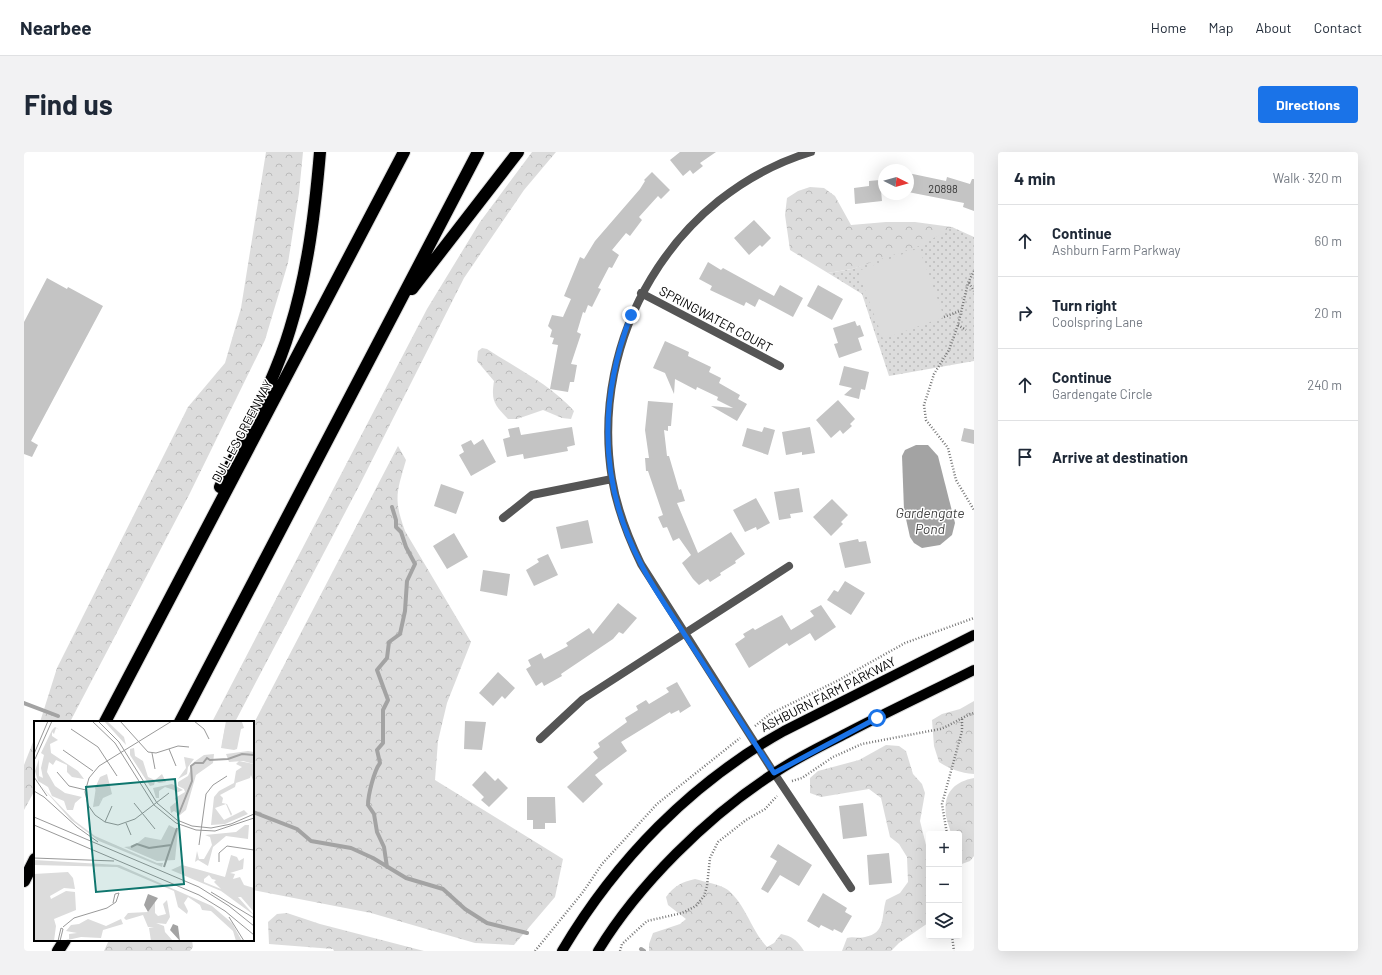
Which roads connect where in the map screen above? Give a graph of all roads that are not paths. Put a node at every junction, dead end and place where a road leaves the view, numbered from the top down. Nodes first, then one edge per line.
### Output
1 (320, 152) edge
2 (404, 152) edge
3 (478, 152) edge
4 (518, 152) edge
5 (811, 152) edge
6 (641, 293) junction
7 (394, 312) junction
8 (780, 366) dead end
9 (612, 480) junction
10 (503, 518) dead end
11 (789, 566) dead end
12 (167, 604) junction
13 (684, 634) junction
14 (974, 635) edge
15 (974, 670) edge
16 (106, 721) edge
17 (181, 721) edge
18 (540, 739) dead end
19 (756, 746) junction
20 (774, 773) junction
21 (34, 861) edge
22 (24, 881) edge
23 (851, 888) dead end
24 (63, 941) edge
25 (73, 941) edge
26 (58, 951) edge
27 (68, 951) edge
28 (562, 951) edge
29 (598, 951) edge

1 - 12 highway
2 - 12 highway, DULLES GREENWAY
3 - 7 highway
4 - 7 highway
5 - 6 street
6 - 8 street, SPRINGWATER COURT
6 - 9 street
7 - 17 highway
9 - 10 street
9 - 13 street
11 - 13 street
12 - 16 highway, DULLES GREENWAY
13 - 18 street
13 - 19 street
14 - 19 main road, ASHBURN FARM PARKWAY
15 - 20 main road
19 - 20 street
19 - 28 main road, ASHBURN FARM PARKWAY
20 - 23 street
20 - 29 main road
21 - 22 highway
24 - 26 highway
25 - 27 highway

